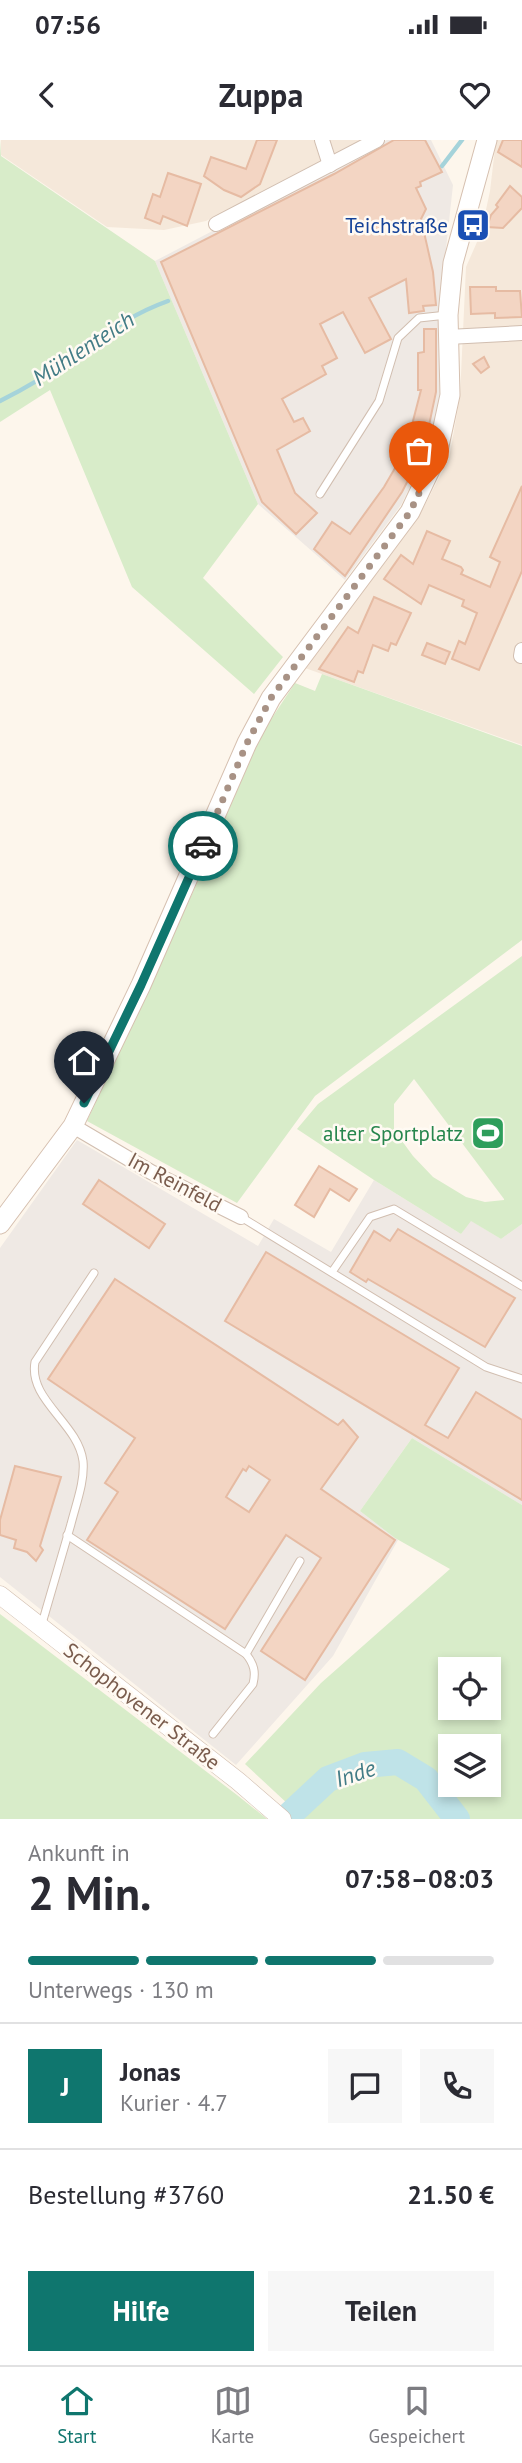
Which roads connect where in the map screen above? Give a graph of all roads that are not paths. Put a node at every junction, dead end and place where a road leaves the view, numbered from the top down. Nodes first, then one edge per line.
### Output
1 (322, 140) edge
2 (377, 140) edge
3 (487, 140) edge
4 (330, 164) junction
5 (216, 224) dead end
6 (447, 315) junction
7 (522, 333) edge
8 (448, 337) junction
9 (320, 494) dead end
10 (522, 650) edge
11 (521, 656) edge
12 (73, 1126) junction
13 (241, 1217) joint
14 (0, 1224) edge
15 (332, 1272) junction
16 (94, 1273) dead end
17 (522, 1286) edge
18 (521, 1376) edge
19 (68, 1535) junction
20 (300, 1561) dead end
21 (0, 1595) edge
22 (41, 1627) junction
23 (246, 1654) junction
24 (213, 1734) dead end
25 (282, 1819) edge

1 - 4 street
2 - 4 street
3 - 6 main road
4 - 5 street
6 - 8 main road
6 - 9 lane
7 - 8 street
8 - 12 main road
10 - 11 street
12 - 13 street, Im Reinfeld
12 - 14 main road
13 - 15 lane
15 - 17 lane
15 - 18 lane
16 - 19 lane
19 - 22 lane
19 - 23 lane
20 - 23 lane
21 - 22 street, Schophovener Straße
22 - 25 street, Schophovener Straße
23 - 24 lane

